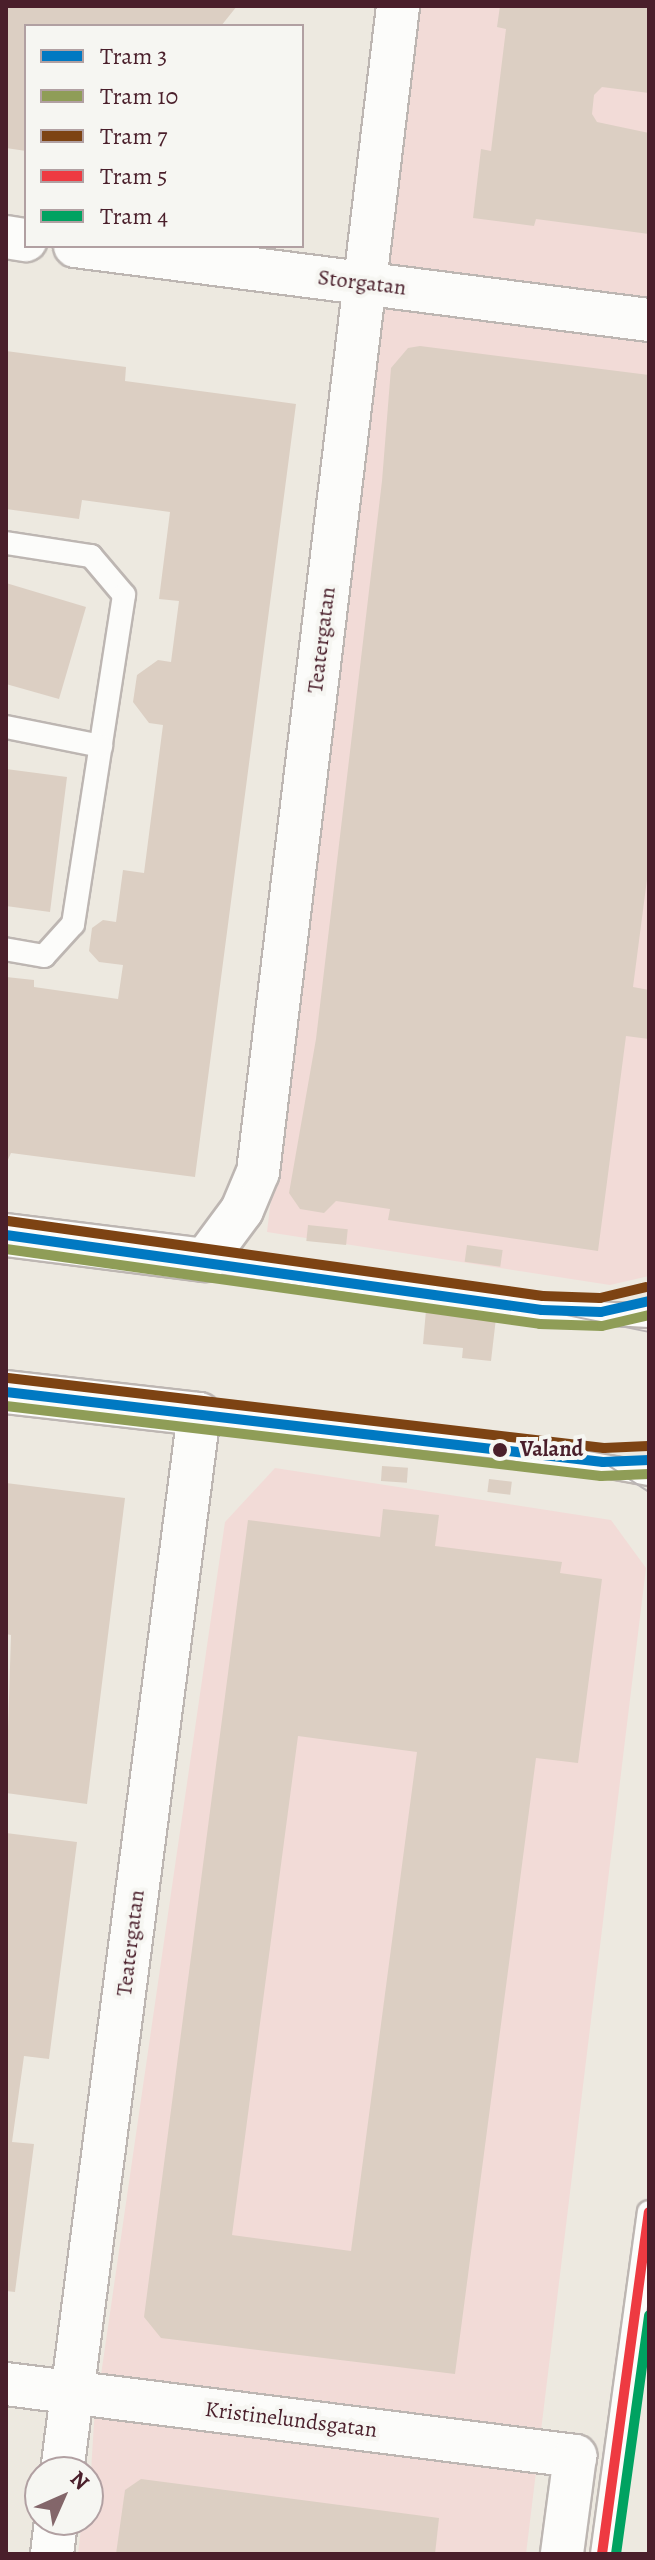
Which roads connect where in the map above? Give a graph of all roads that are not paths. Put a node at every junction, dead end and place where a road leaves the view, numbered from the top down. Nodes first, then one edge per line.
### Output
1 (398, 6) edge
2 (91, 248) edge
3 (365, 283) junction
4 (649, 320) edge
5 (6, 543) edge
6 (6, 727) edge
7 (101, 746) junction
8 (6, 949) edge
9 (6, 1235) edge
10 (205, 1260) junction
11 (649, 1316) edge
12 (6, 1392) edge
13 (199, 1414) junction
14 (649, 1460) edge
15 (603, 1462) junction
16 (649, 1474) edge
17 (649, 2212) edge
18 (649, 2300) edge
19 (6, 2384) edge
20 (72, 2393) junction
21 (64, 2456) edge
22 (562, 2554) edge
23 (602, 2554) edge
24 (615, 2554) edge

1 - 3 street, Teatergatan
2 - 3 street, Storgatan
3 - 4 street, Storgatan
3 - 10 street, Teatergatan
5 - 7 lane
6 - 7 lane
7 - 8 lane
9 - 10 street
10 - 11 lane
12 - 13 street
13 - 15 lane
13 - 20 street, Teatergatan
14 - 15 lane
15 - 16 lane
17 - 23 lane
18 - 24 lane
19 - 20 street, Kristinelundsgatan
20 - 21 street, Teatergatan
20 - 22 street, Kristinelundsgatan

